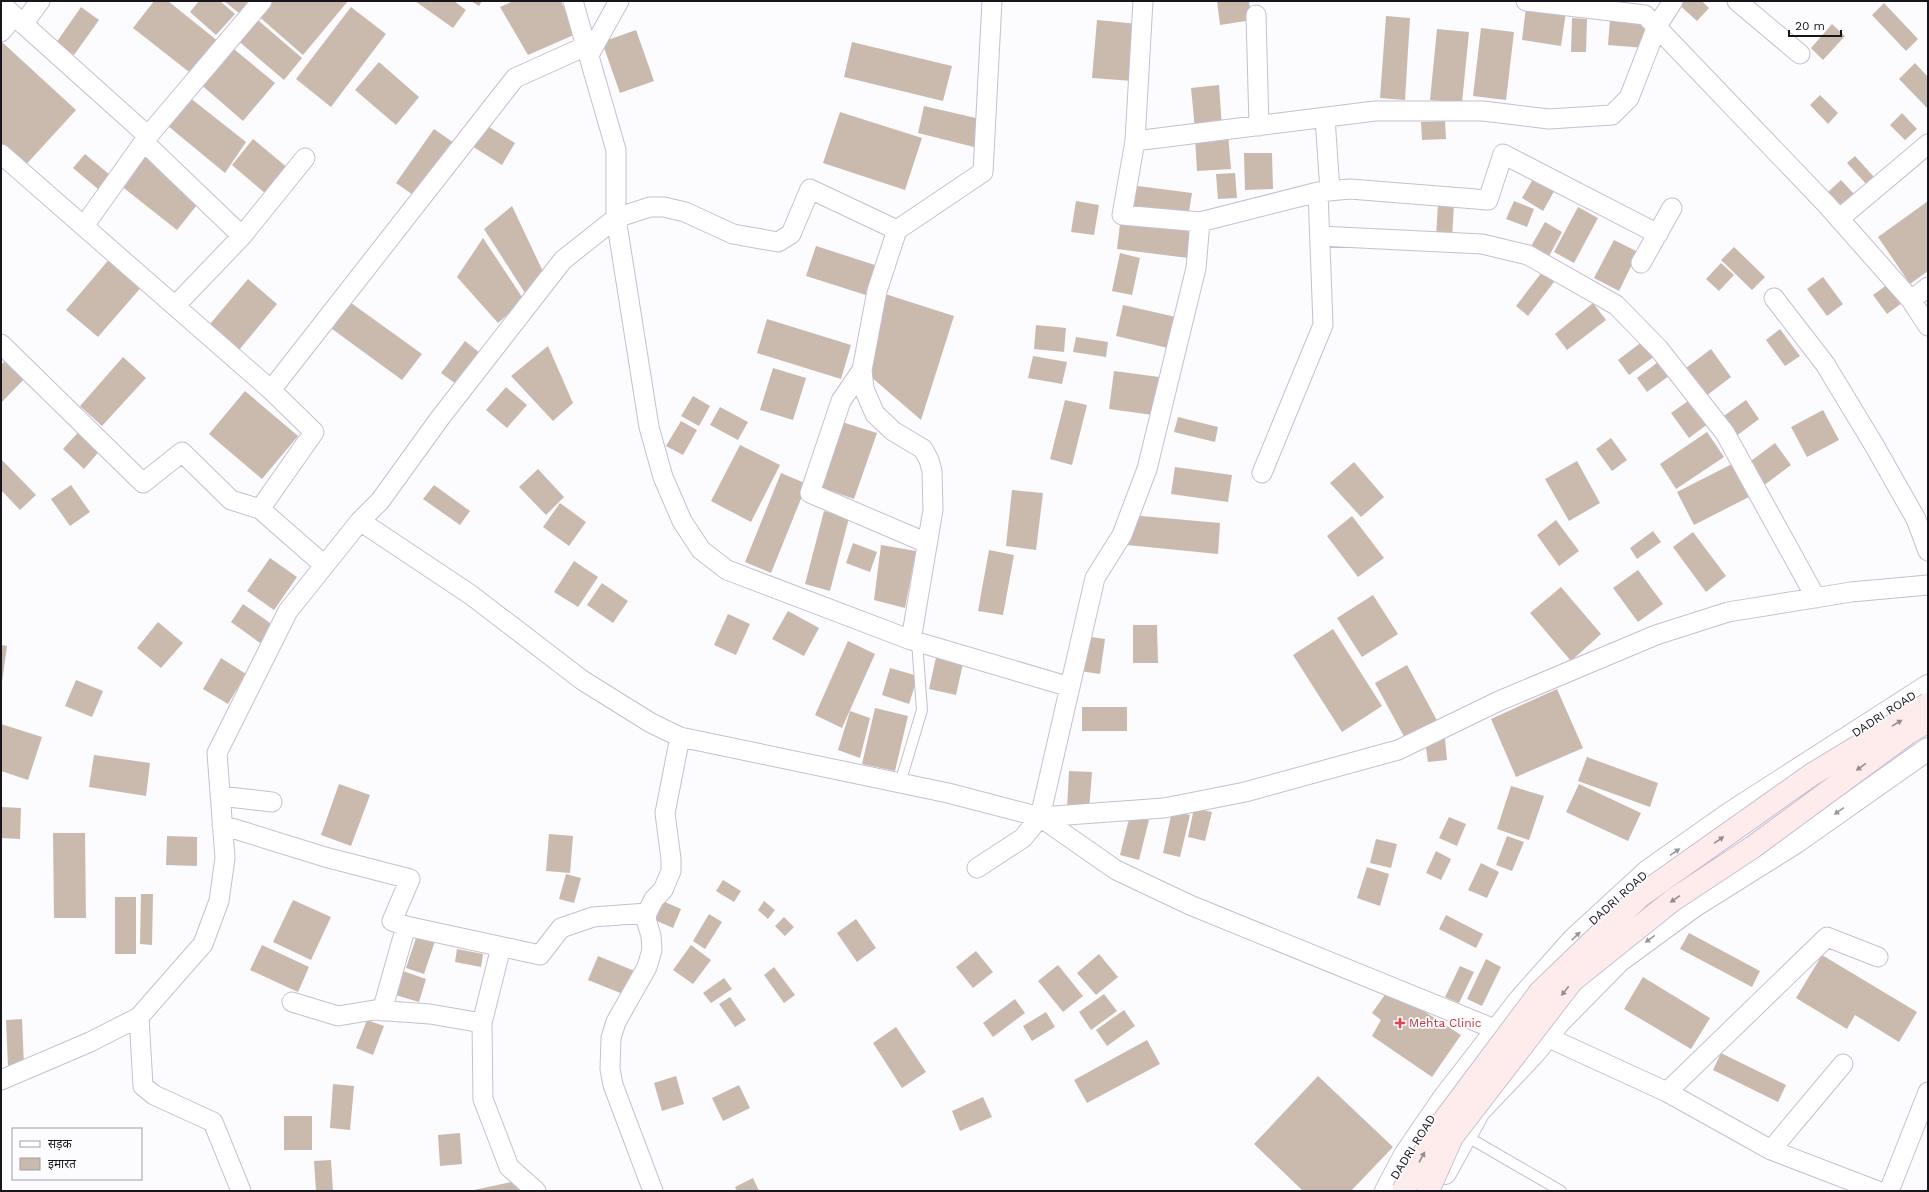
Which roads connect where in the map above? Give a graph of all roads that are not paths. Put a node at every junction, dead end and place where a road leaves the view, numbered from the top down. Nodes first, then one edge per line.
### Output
1 (40, 1) edge
2 (262, 1) edge
3 (573, 1) edge
4 (619, 1) edge
5 (992, 1) edge
6 (1142, 1) edge
7 (1526, 1) edge
8 (1673, 1) edge
9 (1737, 1) edge
10 (13, 15) edge
11 (1256, 15) dead end
12 (1658, 26) junction
13 (1, 32) edge
14 (587, 50) junction
15 (1800, 54) dead end
16 (1324, 118) junction
17 (1259, 126) junction
18 (146, 139) junction
19 (1135, 142) junction
20 (1928, 144) edge
21 (1, 154) edge
22 (305, 158) dead end
23 (1324, 191) junction
24 (1672, 208) dead end
25 (616, 218) junction
26 (1839, 219) junction
27 (1200, 222) junction
28 (84, 226) junction
29 (898, 230) junction
30 (1658, 234) junction
31 (242, 236) junction
32 (1320, 236) junction
33 (1641, 263) dead end
34 (1928, 287) edge
35 (1774, 298) dead end
36 (1911, 300) junction
37 (175, 306) junction
38 (1928, 326) edge
39 (1, 344) edge
40 (862, 370) junction
41 (271, 390) junction
42 (1262, 473) dead end
43 (260, 509) junction
44 (360, 521) junction
45 (927, 543) junction
46 (1928, 551) edge
47 (324, 565) junction
48 (1928, 585) edge
49 (1816, 598) junction
50 (914, 640) junction
51 (1928, 686) edge
52 (1070, 687) junction
53 (1928, 704) edge
54 (1928, 722) edge
55 (680, 737) junction
56 (1928, 749) edge
57 (900, 784) junction
58 (220, 796) junction
59 (272, 802) dead end
60 (1040, 817) junction
61 (222, 825) junction
62 (977, 868) dead end
63 (647, 913) junction
64 (406, 926) junction
65 (501, 947) junction
66 (1878, 957) dead end
67 (292, 1002) dead end
68 (382, 1011) junction
69 (138, 1017) junction
70 (482, 1023) junction
71 (1497, 1030) junction
72 (1540, 1045) junction
73 (1843, 1064) dead end
74 (1, 1080) edge
75 (1667, 1092) junction
76 (1928, 1092) edge
77 (1466, 1136) junction
78 (1771, 1150) junction
79 (240, 1191) edge
80 (536, 1191) edge
81 (653, 1191) edge
82 (1386, 1191) edge
83 (1403, 1191) edge
84 (1428, 1191) edge
85 (1437, 1191) edge
86 (1561, 1191) edge
87 (1878, 1191) edge
88 (1889, 1191) edge

1 - 10 street
2 - 18 street
3 - 14 street
4 - 14 street
5 - 29 street
6 - 19 street
7 - 12 street
8 - 12 street
9 - 15 street
10 - 13 street
10 - 18 street
11 - 17 street
12 - 16 street
12 - 26 street
14 - 25 street
14 - 41 street
16 - 17 street
16 - 23 street
17 - 19 street
18 - 28 street
18 - 31 street
19 - 27 street
20 - 26 street
21 - 28 street
22 - 31 street
23 - 27 street
23 - 30 street
23 - 32 street
24 - 30 street
25 - 29 street
25 - 44 street
25 - 50 street
26 - 36 street
27 - 52 street
28 - 37 street
29 - 40 street
30 - 33 street
31 - 37 street
32 - 42 street
32 - 49 street
34 - 36 street
35 - 46 street
36 - 38 street
37 - 41 street
39 - 43 street
40 - 45 street
40 - 45 street
41 - 43 street
43 - 47 street
44 - 47 street
44 - 55 street
45 - 50 street
47 - 58 street
48 - 49 street
49 - 60 street
50 - 52 street
50 - 57 lane
71 -> 51 street, DADRI ROAD
52 - 60 street
83 -> 53 main road, bridge
54 -> 84 main road, bridge
55 - 57 street
55 - 63 street
56 -> 72 street
57 - 60 street
58 - 59 street
58 - 61 street
60 - 62 street
60 - 71 street
61 - 64 street
61 - 69 street
63 - 65 street
63 - 81 street
64 - 65 street
64 - 68 street
65 - 70 street
66 - 75 street
67 - 68 street
68 - 70 street
69 - 74 street
69 - 79 street
70 - 80 street
71 - 72 street
71 - 82 street, DADRI ROAD
72 - 75 street
72 - 77 street
73 - 78 street
75 - 78 street
76 - 88 street
77 - 85 street
77 - 86 lane
78 - 87 street

